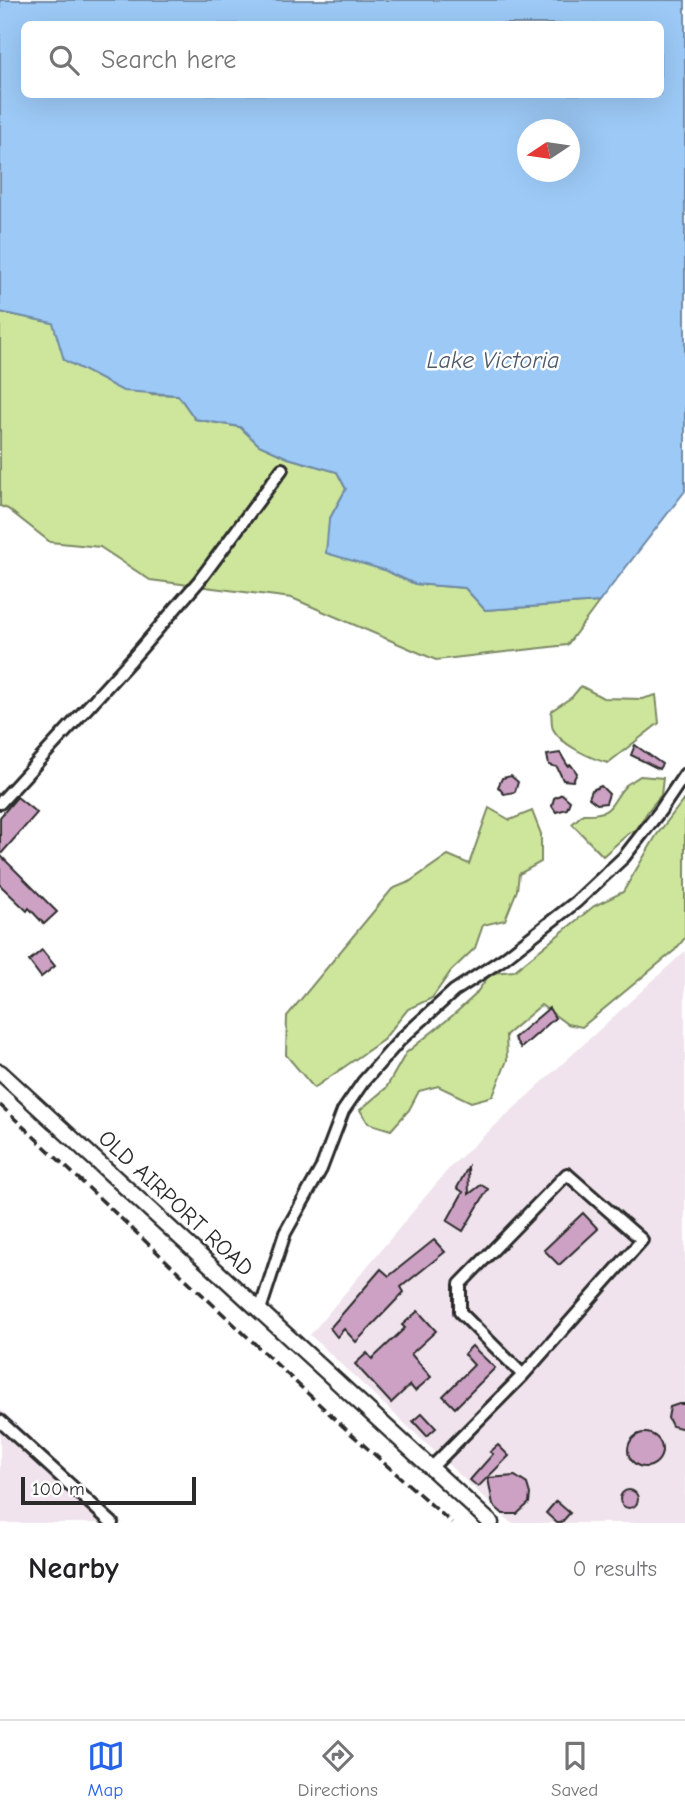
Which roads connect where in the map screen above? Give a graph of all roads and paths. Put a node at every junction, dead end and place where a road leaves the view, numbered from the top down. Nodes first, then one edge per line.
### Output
1 (282, 469) dead end
2 (685, 774) edge
3 (0, 803) edge
4 (0, 1072) edge
5 (260, 1310) junction
6 (523, 1375) junction
7 (0, 1420) edge
8 (431, 1468) junction
9 (112, 1523) edge
10 (491, 1523) edge

1 - 3 street
2 - 5 street
4 - 5 main road, OLD AIRPORT ROAD
5 - 8 main road, OLD AIRPORT ROAD
6 - 6 street
6 - 8 street
7 - 9 street
8 - 10 main road, OLD AIRPORT ROAD

